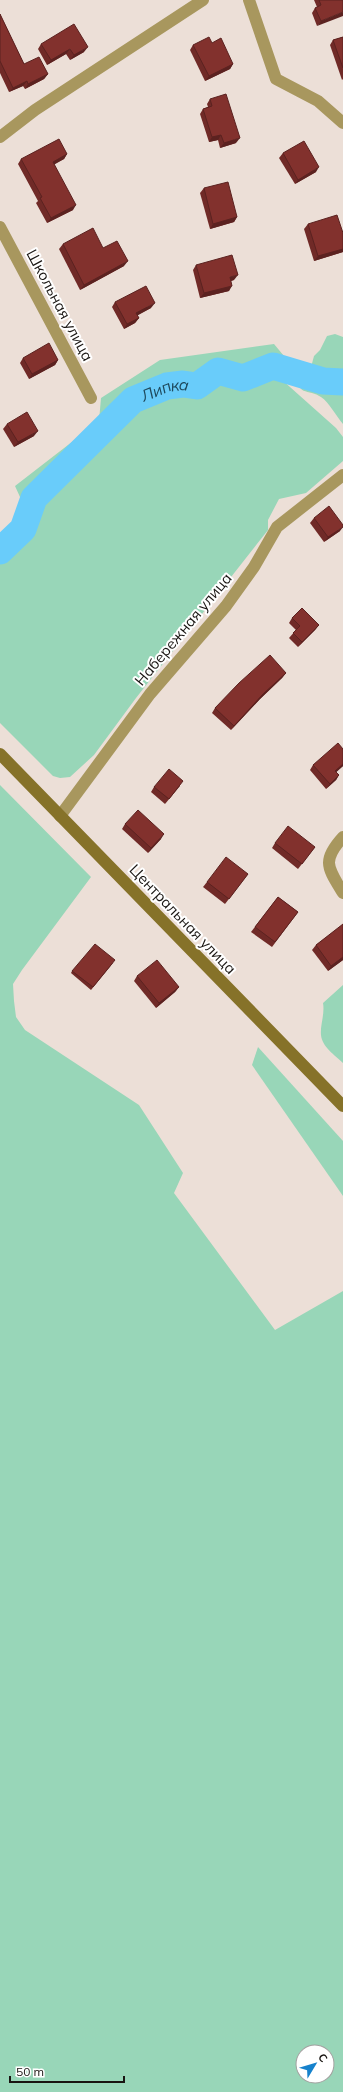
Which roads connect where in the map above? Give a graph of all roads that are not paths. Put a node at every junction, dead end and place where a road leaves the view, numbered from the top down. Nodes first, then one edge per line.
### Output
1 (203, 0) edge
2 (249, 0) edge
3 (343, 123) edge
4 (0, 137) edge
5 (0, 227) edge
6 (91, 398) dead end
7 (343, 475) edge
8 (0, 754) edge
9 (60, 816) junction
10 (343, 837) edge
11 (343, 893) edge
12 (343, 1106) edge

1 - 4 street
2 - 3 street
5 - 6 street, Школьная улица
7 - 9 street, Набережная улица
8 - 9 main road, Центральная улица
9 - 12 main road, Центральная улица
10 - 11 street

